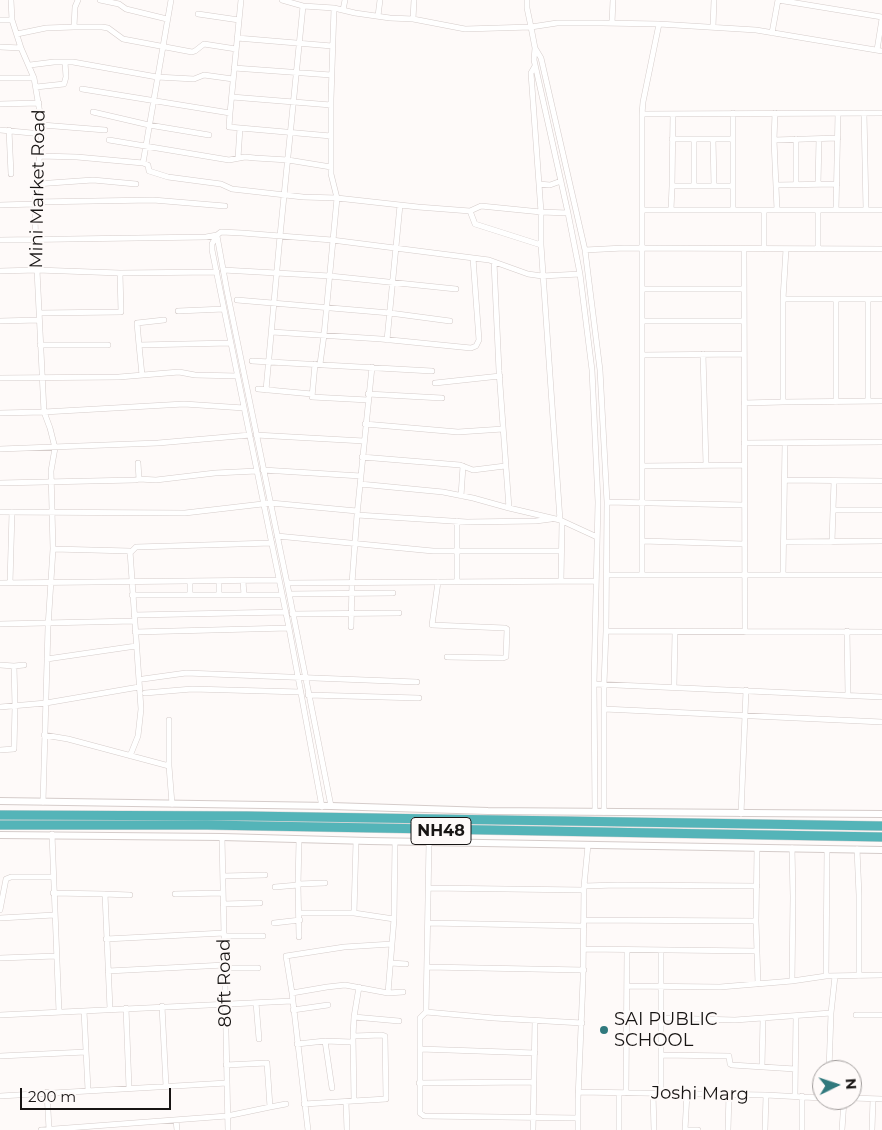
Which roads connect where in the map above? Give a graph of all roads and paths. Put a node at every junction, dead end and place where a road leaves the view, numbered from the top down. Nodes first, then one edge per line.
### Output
1 (10, 0) edge
2 (78, 0) edge
3 (100, 0) edge
4 (170, 0) edge
5 (241, 0) edge
6 (282, 0) edge
7 (345, 0) edge
8 (380, 0) edge
9 (414, 0) edge
10 (527, 0) edge
11 (613, 0) edge
12 (714, 0) edge
13 (778, 0) edge
14 (303, 6) junction
15 (334, 8) junction
16 (343, 10) junction
17 (198, 14) dead end
18 (378, 16) junction
19 (882, 18) edge
20 (167, 19) junction
21 (413, 19) junction
22 (0, 20) edge
23 (12, 20) junction
24 (239, 20) junction
25 (612, 24) junction
26 (659, 24) junction
27 (74, 27) junction
28 (531, 27) junction
29 (713, 27) junction
30 (772, 33) junction
31 (17, 34) junction
32 (237, 38) junction
33 (299, 44) junction
34 (163, 46) junction
35 (332, 46) junction
36 (0, 47) edge
37 (21, 48) junction
38 (535, 48) junction
39 (236, 49) junction
40 (880, 51) edge
41 (64, 62) junction
42 (30, 64) junction
43 (535, 66) junction
44 (234, 68) junction
45 (296, 74) junction
46 (332, 75) junction
47 (157, 77) junction
48 (0, 78) edge
49 (34, 78) junction
50 (233, 79) junction
51 (36, 86) junction
52 (82, 89) dead end
53 (232, 97) junction
54 (153, 102) junction
55 (294, 102) junction
56 (40, 103) junction
57 (0, 104) edge
58 (331, 105) junction
59 (93, 112) dead end
60 (230, 113) junction
61 (733, 113) junction
62 (775, 113) junction
63 (838, 113) junction
64 (864, 113) junction
65 (882, 113) edge
66 (642, 114) junction
67 (673, 114) junction
68 (42, 125) junction
69 (149, 125) junction
70 (240, 128) junction
71 (0, 130) edge
72 (9, 130) junction
73 (105, 130) dead end
74 (290, 133) junction
75 (42, 134) junction
76 (209, 134) dead end
77 (331, 136) junction
78 (838, 138) junction
79 (672, 139) junction
80 (694, 139) junction
81 (712, 139) junction
82 (733, 139) junction
83 (796, 139) junction
84 (819, 139) junction
85 (108, 140) dead end
86 (774, 140) junction
87 (146, 145) junction
88 (40, 156) junction
89 (238, 158) junction
90 (288, 160) junction
91 (143, 163) junction
92 (331, 167) junction
93 (11, 174) dead end
94 (561, 181) junction
95 (36, 184) junction
96 (136, 184) dead end
97 (539, 184) junction
98 (818, 184) junction
99 (837, 184) junction
100 (776, 185) junction
101 (796, 185) junction
102 (672, 186) junction
103 (694, 186) junction
104 (714, 186) junction
105 (733, 186) junction
106 (284, 194) junction
107 (337, 198) junction
108 (35, 203) junction
109 (0, 205) edge
110 (400, 205) junction
111 (225, 206) dead end
112 (642, 210) junction
113 (671, 210) junction
114 (733, 210) junction
115 (764, 210) junction
116 (777, 210) junction
117 (818, 210) junction
118 (836, 210) junction
119 (866, 210) junction
120 (882, 210) edge
121 (470, 211) junction
122 (541, 212) junction
123 (568, 213) junction
124 (217, 235) junction
125 (280, 236) junction
126 (36, 239) junction
127 (0, 240) edge
128 (332, 240) junction
129 (540, 245) junction
130 (396, 247) junction
131 (642, 248) junction
132 (818, 248) junction
133 (744, 249) junction
134 (764, 249) junction
135 (786, 249) junction
136 (882, 249) edge
137 (586, 250) junction
138 (473, 258) junction
139 (494, 262) junction
140 (587, 265) junction
141 (578, 266) junction
142 (37, 270) junction
143 (223, 270) junction
144 (0, 271) edge
145 (216, 272) junction
146 (120, 273) junction
147 (277, 273) junction
148 (580, 274) junction
149 (330, 276) junction
150 (542, 276) junction
151 (393, 282) junction
152 (456, 289) dead end
153 (642, 289) junction
154 (744, 289) junction
155 (783, 299) junction
156 (836, 299) junction
157 (868, 299) junction
158 (882, 299) edge
159 (237, 300) dead end
160 (274, 303) junction
161 (326, 307) junction
162 (224, 309) junction
163 (178, 311) dead end
164 (39, 313) junction
165 (390, 313) junction
166 (39, 320) junction
167 (164, 320) dead end
168 (0, 321) edge
169 (450, 321) dead end
170 (642, 321) junction
171 (744, 321) junction
172 (272, 332) junction
173 (324, 335) junction
174 (388, 340) junction
175 (231, 343) junction
176 (40, 345) junction
177 (108, 345) dead end
178 (139, 346) junction
179 (703, 354) junction
180 (744, 354) junction
181 (642, 355) junction
182 (252, 361) dead end
183 (269, 363) junction
184 (317, 364) junction
185 (372, 367) junction
186 (432, 371) dead end
187 (142, 375) junction
188 (238, 376) junction
189 (500, 376) junction
190 (0, 378) edge
191 (42, 378) junction
192 (435, 383) dead end
193 (258, 389) dead end
194 (266, 390) junction
195 (312, 394) junction
196 (368, 394) junction
197 (442, 398) dead end
198 (368, 400) junction
199 (868, 401) junction
200 (882, 401) edge
201 (783, 402) junction
202 (836, 402) junction
203 (744, 403) junction
204 (244, 408) junction
205 (44, 412) junction
206 (0, 413) edge
207 (366, 424) junction
208 (503, 429) junction
209 (250, 435) junction
210 (256, 435) junction
211 (364, 441) junction
212 (882, 442) edge
213 (744, 443) junction
214 (785, 443) junction
215 (55, 448) junction
216 (0, 449) edge
217 (362, 457) junction
218 (138, 463) dead end
219 (706, 465) junction
220 (744, 465) junction
221 (463, 466) junction
222 (505, 466) junction
223 (642, 466) junction
224 (264, 470) junction
225 (257, 471) junction
226 (360, 476) junction
227 (139, 479) junction
228 (784, 480) junction
229 (834, 481) junction
230 (882, 481) edge
231 (52, 482) junction
232 (0, 484) edge
233 (360, 484) junction
234 (461, 496) junction
235 (607, 502) junction
236 (271, 503) junction
237 (642, 503) junction
238 (744, 504) junction
239 (263, 505) junction
240 (509, 508) junction
241 (833, 510) junction
242 (882, 510) edge
243 (0, 512) edge
244 (12, 512) junction
245 (52, 512) junction
246 (357, 513) junction
247 (558, 520) junction
248 (457, 521) junction
249 (277, 536) junction
250 (597, 537) junction
251 (642, 541) junction
252 (882, 541) edge
253 (784, 542) junction
254 (832, 542) junction
255 (272, 543) junction
256 (355, 544) junction
257 (744, 544) junction
258 (53, 549) junction
259 (456, 551) junction
260 (561, 551) junction
261 (130, 553) junction
262 (642, 574) junction
263 (606, 575) junction
264 (744, 575) junction
265 (783, 575) junction
266 (882, 575) edge
267 (279, 580) junction
268 (243, 581) junction
269 (561, 581) junction
270 (596, 581) junction
271 (132, 582) junction
272 (168, 582) junction
273 (190, 582) junction
274 (219, 582) junction
275 (438, 582) junction
276 (457, 582) junction
277 (10, 583) junction
278 (50, 583) junction
279 (287, 583) junction
280 (352, 583) junction
281 (0, 584) edge
282 (352, 593) junction
283 (393, 593) dead end
284 (289, 594) junction
285 (132, 595) junction
286 (169, 595) junction
287 (190, 595) junction
288 (219, 595) junction
289 (244, 595) junction
290 (282, 595) junction
291 (286, 612) junction
292 (351, 613) junction
293 (399, 613) dead end
294 (292, 614) junction
295 (134, 618) junction
296 (0, 624) edge
297 (48, 624) junction
298 (351, 627) dead end
299 (289, 628) junction
300 (606, 631) junction
301 (847, 631) junction
302 (135, 632) junction
303 (675, 632) junction
304 (745, 632) junction
305 (882, 632) edge
306 (136, 646) junction
307 (447, 657) dead end
308 (46, 659) junction
309 (0, 665) edge
310 (24, 665) dead end
311 (14, 666) junction
312 (302, 678) junction
313 (143, 679) dead end
314 (417, 682) dead end
315 (594, 684) junction
316 (604, 684) junction
317 (139, 687) junction
318 (674, 687) junction
319 (746, 690) junction
320 (301, 692) junction
321 (145, 693) dead end
322 (308, 695) junction
323 (848, 695) junction
324 (882, 696) edge
325 (419, 698) dead end
326 (46, 703) junction
327 (15, 706) junction
328 (0, 707) edge
329 (604, 709) junction
330 (746, 716) junction
331 (169, 720) dead end
332 (882, 722) edge
333 (44, 735) junction
334 (0, 750) edge
335 (130, 756) junction
336 (169, 766) junction
337 (0, 801) edge
338 (43, 802) junction
339 (172, 804) junction
340 (331, 806) junction
341 (322, 807) junction
342 (595, 812) junction
343 (604, 812) junction
344 (742, 814) junction
345 (882, 814) edge
346 (0, 815) edge
347 (0, 825) edge
348 (882, 826) edge
349 (52, 834) junction
350 (0, 835) edge
351 (222, 836) junction
352 (882, 837) edge
353 (299, 840) junction
354 (356, 841) junction
355 (395, 842) junction
356 (430, 842) junction
357 (588, 845) junction
358 (757, 848) junction
359 (792, 848) junction
360 (826, 849) junction
361 (857, 849) junction
362 (882, 850) edge
363 (265, 875) dead end
364 (223, 876) junction
365 (53, 877) junction
366 (325, 883) dead end
367 (298, 885) junction
368 (757, 886) junction
369 (275, 887) dead end
370 (429, 888) junction
371 (584, 888) junction
372 (53, 893) junction
373 (223, 893) junction
374 (104, 894) junction
375 (175, 894) dead end
376 (130, 895) dead end
377 (260, 903) dead end
378 (223, 904) junction
379 (0, 910) edge
380 (299, 913) junction
381 (354, 913) junction
382 (54, 915) junction
383 (0, 918) edge
384 (394, 919) junction
385 (300, 920) junction
386 (756, 921) junction
387 (274, 923) dead end
388 (428, 923) junction
389 (584, 923) junction
390 (224, 935) junction
391 (263, 936) dead end
392 (299, 937) dead end
393 (106, 939) junction
394 (392, 944) junction
395 (584, 949) junction
396 (627, 950) junction
397 (661, 951) junction
398 (757, 951) junction
399 (56, 956) junction
400 (0, 958) edge
401 (391, 963) junction
402 (406, 964) dead end
403 (225, 967) junction
404 (427, 967) junction
405 (258, 968) dead end
406 (584, 970) junction
407 (108, 971) junction
408 (882, 975) edge
409 (826, 976) junction
410 (835, 976) junction
411 (859, 976) junction
412 (792, 981) junction
413 (758, 984) junction
414 (626, 986) junction
415 (360, 987) junction
416 (662, 987) junction
417 (403, 992) dead end
418 (292, 993) junction
419 (388, 993) junction
420 (292, 1001) junction
421 (256, 1003) junction
422 (225, 1005) junction
423 (328, 1005) dead end
424 (162, 1006) junction
425 (126, 1008) junction
426 (110, 1009) junction
427 (294, 1010) junction
428 (84, 1011) junction
429 (59, 1012) junction
430 (426, 1012) junction
431 (831, 1013) junction
432 (0, 1015) edge
433 (856, 1015) dead end
434 (882, 1015) edge
435 (796, 1016) junction
436 (354, 1017) junction
437 (662, 1018) junction
438 (763, 1018) junction
439 (535, 1020) junction
440 (399, 1021) dead end
441 (582, 1023) junction
442 (258, 1039) dead end
443 (352, 1039) junction
444 (325, 1041) junction
445 (297, 1044) junction
446 (420, 1049) junction
447 (86, 1052) junction
448 (535, 1053) junction
449 (661, 1055) junction
450 (0, 1056) edge
451 (829, 1060) edge
452 (274, 1062) dead end
453 (267, 1063) junction
454 (226, 1065) junction
455 (762, 1067) junction
456 (795, 1069) junction
457 (534, 1082) junction
458 (227, 1083) junction
459 (419, 1083) junction
460 (166, 1086) junction
461 (129, 1088) junction
462 (332, 1088) dead end
463 (88, 1090) junction
464 (47, 1092) junction
465 (578, 1092) junction
466 (619, 1092) junction
467 (626, 1092) junction
468 (653, 1093) junction
469 (661, 1093) junction
470 (687, 1093) junction
471 (729, 1094) junction
472 (766, 1095) junction
473 (0, 1096) edge
474 (795, 1096) junction
475 (802, 1096) junction
476 (812, 1097) edge
477 (862, 1098) edge
478 (874, 1099) junction
479 (882, 1099) edge
480 (354, 1101) junction
481 (346, 1102) junction
482 (286, 1104) dead end
483 (304, 1104) junction
484 (270, 1107) junction
485 (843, 1110) edge
486 (227, 1116) junction
487 (534, 1117) junction
488 (578, 1118) junction
489 (176, 1120) junction
490 (139, 1123) junction
491 (101, 1128) edge
492 (49, 1129) edge
493 (64, 1129) edge
494 (41, 1130) edge
495 (139, 1130) edge
496 (177, 1130) edge
497 (228, 1130) edge
498 (308, 1130) edge
499 (347, 1130) edge
500 (533, 1130) edge
501 (578, 1130) edge
502 (619, 1130) edge
503 (654, 1130) edge
504 (685, 1130) edge
505 (698, 1130) edge
506 (728, 1130) edge
507 (765, 1130) edge
508 (802, 1130) edge
509 (842, 1130) edge
510 (872, 1130) edge

1 - 23 street, Mini Market Road
2 - 27 street
3 - 20 street
4 - 20 street
5 - 24 street
6 - 14 street
7 - 16 street
8 - 18 street
9 - 21 street
10 - 28 street
11 - 25 street
12 - 29 street
13 - 19 street
13 - 30 street
14 - 15 street
14 - 33 street
15 - 16 street
15 - 35 street
16 - 18 street
17 - 24 street
18 - 21 street
19 - 40 street
20 - 34 street
21 - 28 street
22 - 23 street
23 - 31 street, Mini Market Road
24 - 32 street
25 - 26 street
25 - 28 street
26 - 29 street
26 - 66 street
27 - 31 street
27 - 34 street
28 - 38 street
29 - 30 street
30 - 40 street
31 - 37 street, Mini Market Road
32 - 33 street
32 - 39 street
33 - 35 street
33 - 45 street
34 - 39 street
34 - 47 street
35 - 46 street
36 - 37 street
37 - 42 street, Mini Market Road
38 - 43 street
38 - 137 street
39 - 44 street
41 - 42 street
41 - 47 street
41 - 51 street
42 - 49 street, Mini Market Road
43 - 94 street
43 - 97 street
44 - 45 street
44 - 50 street
45 - 46 street
45 - 55 street
46 - 58 street
47 - 50 street
47 - 54 street
48 - 49 street
49 - 51 street, Mini Market Road
50 - 53 street
51 - 56 street, Mini Market Road
52 - 54 street
53 - 55 street
53 - 60 street
54 - 60 street
54 - 69 street
55 - 58 street
55 - 74 street
56 - 57 street
56 - 68 street, Mini Market Road
58 - 77 street
59 - 69 street
60 - 70 street
61 - 62 street
61 - 67 street
61 - 82 street
62 - 63 street
62 - 86 street
63 - 64 street
63 - 78 street
64 - 65 street
64 - 119 street
66 - 67 street
66 - 112 street
67 - 79 street
68 - 73 street
68 - 75 street, Mini Market Road
69 - 76 street
69 - 87 street
70 - 74 street
70 - 89 street
71 - 72 street
72 - 75 street
72 - 93 street
74 - 77 street
74 - 90 street
75 - 88 street, Mini Market Road
77 - 92 street
78 - 84 street
78 - 99 street
79 - 80 street
79 - 102 street
80 - 81 street
80 - 103 street
81 - 82 street
81 - 104 street
82 - 105 street
83 - 84 street
83 - 86 street
83 - 101 street
84 - 98 street
85 - 87 street
86 - 100 street
87 - 89 street
87 - 91 street
88 - 91 street
88 - 95 street, Mini Market Road
89 - 90 street
90 - 92 street
90 - 106 street
91 - 106 street
92 - 107 street
94 - 97 street
94 - 123 street
95 - 96 street
95 - 108 street, Mini Market Road
97 - 122 street
98 - 99 street
98 - 101 street
99 - 118 street
100 - 101 street
100 - 116 street
102 - 103 street
102 - 113 street
103 - 104 street
104 - 105 street
105 - 114 street
106 - 107 street
106 - 125 street
107 - 110 street
107 - 128 street
108 - 109 street
108 - 111 street
108 - 126 street, Mini Market Road
110 - 121 street
110 - 130 street
112 - 113 street
112 - 131 street
113 - 114 street
114 - 115 street
115 - 116 street
115 - 134 street
116 - 117 street
117 - 118 street
117 - 132 street
118 - 119 street
119 - 120 street
121 - 122 street
121 - 129 street
122 - 123 street
122 - 129 street
123 - 141 street
124 - 125 street
124 - 126 street
124 - 143 street
124 - 145 street
125 - 128 street
125 - 147 street
126 - 127 street
126 - 142 street, Mini Market Road
128 - 130 street
128 - 149 street
129 - 150 street
130 - 138 street
130 - 151 street
131 - 133 street
131 - 137 street
131 - 153 street
132 - 135 street
132 - 136 street
133 - 134 street
133 - 154 street
134 - 135 street
135 - 155 street
137 - 140 street
138 - 139 street
138 - 174 street
139 - 150 street
139 - 189 street
140 - 141 street
140 - 235 street
141 - 148 street
142 - 144 street
142 - 146 street
142 - 164 street, Mini Market Road
143 - 147 street
143 - 210 street
145 - 146 street
145 - 162 street
146 - 164 street
147 - 149 street
147 - 160 street
148 - 150 street
148 - 250 street
149 - 151 street
149 - 161 street
150 - 247 street
151 - 152 street
151 - 165 street
153 - 154 street
153 - 170 street
154 - 171 street
155 - 156 street
155 - 201 street
156 - 157 street
156 - 202 street
157 - 158 street
157 - 199 street
159 - 160 street
160 - 161 street
160 - 172 street
161 - 165 street
161 - 173 street
162 - 163 street
162 - 175 street
164 - 166 street, Mini Market Road
165 - 169 street
165 - 174 street
166 - 168 street
166 - 176 street, Mini Market Road
167 - 178 street
170 - 171 street
170 - 181 street
171 - 180 street
172 - 173 street
172 - 183 street
173 - 174 street
173 - 184 street
175 - 178 street
175 - 188 street
176 - 177 street
176 - 191 street, Mini Market Road
178 - 187 street
179 - 180 street
179 - 181 street
179 - 219 street
180 - 203 street
181 - 223 street
182 - 183 street
183 - 184 street
183 - 194 street
184 - 185 street
184 - 195 street
185 - 186 street
185 - 196 street
187 - 188 street
187 - 191 street
188 - 204 street
189 - 192 street
189 - 208 street
190 - 191 street
191 - 205 street, Mini Market Road
193 - 194 street
194 - 195 street
195 - 198 street
196 - 197 street
196 - 198 street
198 - 207 street
199 - 200 street
199 - 202 street
201 - 202 street
201 - 203 street
203 - 213 street
204 - 205 street
204 - 209 street
205 - 206 street
205 - 215 street, Mini Market Road
207 - 208 street
207 - 211 street
208 - 222 street
209 - 215 street
209 - 225 street
210 - 211 street
210 - 224 street
211 - 217 street
212 - 214 street
213 - 214 street
213 - 220 street
214 - 228 street
215 - 216 street
215 - 231 street
217 - 221 street
217 - 226 street
218 - 227 street
219 - 220 street
219 - 223 street
220 - 238 street
221 - 222 street
221 - 234 street
222 - 240 street
223 - 237 street
224 - 226 street
224 - 236 street
225 - 227 street
225 - 239 street
226 - 233 street
227 - 231 street
228 - 229 street
228 - 253 street
229 - 230 street
229 - 241 street
231 - 232 street
231 - 245 street
233 - 234 street
233 - 246 street
234 - 240 street
235 - 237 street
235 - 263 street
236 - 239 street
236 - 246 street
236 - 249 street
237 - 238 street
237 - 251 street
238 - 257 street
239 - 245 street
239 - 255 street
240 - 247 street
241 - 242 street
241 - 254 street
243 - 244 street
244 - 245 street
244 - 277 street
245 - 258 street
246 - 248 street
246 - 256 street
247 - 248 street
247 - 250 street
247 - 260 street
248 - 259 street
249 - 256 street
249 - 279 street
250 - 270 street
251 - 257 street
251 - 262 street
252 - 254 street
253 - 254 street
253 - 265 street
255 - 261 street
255 - 267 street
256 - 259 street
256 - 280 street
257 - 264 street
258 - 261 street
258 - 278 street
259 - 260 street
259 - 276 street
260 - 269 street
261 - 271 street
262 - 263 street
262 - 264 street
263 - 300 street
264 - 265 street
264 - 304 street
265 - 266 street
267 - 268 street
267 - 290 street
268 - 274 street
268 - 289 street
269 - 270 street
269 - 276 street
270 - 315 street
271 - 272 street
271 - 278 street
271 - 285 street
272 - 273 street
272 - 286 street
273 - 274 street
273 - 287 street
274 - 288 street
275 - 276 street
275 - 280 street
275 - 307 street
277 - 278 street
277 - 281 street
278 - 297 street
279 - 280 street
279 - 284 street
280 - 282 street
282 - 283 street
282 - 284 street
282 - 292 street
284 - 294 street
285 - 286 street
285 - 295 street
286 - 287 street
287 - 288 street
288 - 289 street
289 - 290 street
290 - 291 street
291 - 295 street
291 - 299 street
292 - 293 street
292 - 294 street
292 - 298 street
294 - 312 street
295 - 297 street
295 - 302 street
296 - 297 street
297 - 308 street
299 - 302 street
299 - 312 street
300 - 303 street
300 - 316 street
301 - 304 street
301 - 305 street
301 - 323 street
302 - 306 street
303 - 304 street
303 - 318 street
306 - 308 street
306 - 317 street
308 - 326 street
309 - 311 street
310 - 311 street
311 - 327 street
312 - 313 street
312 - 314 street
312 - 320 street
312 - 322 street
315 - 316 street
315 - 342 street
316 - 318 street
316 - 329 street
317 - 326 street
317 - 335 street
318 - 319 street
319 - 323 street
319 - 330 street
320 - 321 street
320 - 341 street
322 - 325 street
322 - 340 street
323 - 324 street
326 - 327 street
326 - 333 street
327 - 328 street
327 - 334 street
329 - 330 street
329 - 343 street
330 - 332 street
330 - 344 street
331 - 336 street
333 - 335 street
333 - 338 street
335 - 336 street
336 - 339 street
337 - 338 street
338 - 339 street
339 - 341 street
340 - 341 street
340 - 342 street
342 - 343 street
343 - 344 street
344 - 345 street
346 - 348 highway, NH48
347 - 352 highway, NH48
349 - 350 street
349 - 351 street
349 - 365 street
351 - 353 street
351 - 364 street, 80ft Road
353 - 354 street
353 - 367 street
354 - 355 street
354 - 381 street
355 - 356 street
355 - 384 street
356 - 357 street
356 - 370 street
357 - 358 street
357 - 371 street
358 - 359 street
358 - 368 street
359 - 360 street
359 - 412 street
360 - 361 street
360 - 409 street
361 - 362 street
361 - 411 street
363 - 364 street
364 - 373 street, 80ft Road
365 - 372 street
365 - 379 street
366 - 367 street
367 - 369 street
367 - 380 street
368 - 371 street
368 - 386 street
370 - 371 street
370 - 388 street
371 - 389 street
372 - 374 street
372 - 382 street
373 - 375 street
373 - 378 street, 80ft Road
374 - 376 street
374 - 393 street
377 - 378 street
378 - 390 street, 80ft Road
380 - 381 street
380 - 385 street
381 - 384 street
382 - 383 street
382 - 399 street
384 - 394 street
385 - 387 street
385 - 392 street
386 - 389 street
386 - 398 street
388 - 389 street
388 - 404 street
389 - 395 street
390 - 391 street
390 - 393 street
390 - 403 street, 80ft Road
393 - 407 street
394 - 401 street
394 - 418 street
395 - 396 street
395 - 406 street
396 - 397 street
396 - 414 street
397 - 398 street
397 - 416 street
398 - 413 street
399 - 400 street
399 - 429 street
401 - 402 street
401 - 419 street
403 - 405 street
403 - 407 street
403 - 422 street, 80ft Road
404 - 406 street
404 - 430 street
406 - 441 street
407 - 426 street
408 - 411 street
409 - 410 street
409 - 412 street
410 - 411 street
410 - 431 street
412 - 413 street
413 - 416 street
414 - 416 street
414 - 467 street
415 - 418 street
415 - 419 street
415 - 436 street
416 - 437 street
417 - 419 street
418 - 420 street
420 - 421 street
420 - 427 street
421 - 422 street
421 - 442 street
422 - 424 street
422 - 454 street, 80ft Road
423 - 427 street
424 - 425 street
424 - 460 street
425 - 426 street
425 - 461 street
426 - 428 street
427 - 445 street
428 - 429 street
428 - 447 street
429 - 432 street
430 - 439 street
430 - 446 street
431 - 435 street
431 - 451 street
433 - 434 street
435 - 438 street
435 - 456 street
436 - 440 street
436 - 443 street
437 - 438 street
437 - 449 street
438 - 455 street
439 - 441 street
439 - 448 street
441 - 465 street
443 - 444 street
443 - 480 street
443 - 480 street
444 - 445 street
444 - 462 street
445 - 483 street
446 - 448 street
446 - 459 street
447 - 450 street
447 - 463 street
448 - 457 street
449 - 455 street
449 - 469 street
452 - 453 street
453 - 454 street
453 - 484 street
454 - 458 street, 80ft Road
455 - 456 street
456 - 474 street
457 - 459 street
457 - 487 street
458 - 460 street
458 - 486 street, 80ft Road
459 - 487 street
460 - 461 street
461 - 463 street
463 - 464 street
464 - 473 street
464 - 492 street
465 - 466 street, Joshi Marg
465 - 488 street
466 - 467 street, Joshi Marg
466 - 502 street
467 - 468 street, Joshi Marg
468 - 469 street, Joshi Marg
468 - 503 street
469 - 470 street, Joshi Marg
470 - 471 street, Joshi Marg
470 - 504 street
471 - 472 street, Joshi Marg
471 - 506 street
472 - 474 street, Joshi Marg
472 - 507 street
474 - 475 street, Joshi Marg
475 - 476 street, Joshi Marg
475 - 508 street
477 - 478 street
478 - 479 street
478 - 510 street
480 - 481 street
481 - 483 street
481 - 499 street
482 - 484 street
483 - 498 street
484 - 486 street
485 - 509 street
486 - 489 street
486 - 497 street, 80ft Road
487 - 488 street
487 - 500 street
488 - 501 street
489 - 490 street
489 - 496 street
490 - 491 street
490 - 495 street
491 - 493 street
492 - 493 street
492 - 494 street
504 - 505 street

